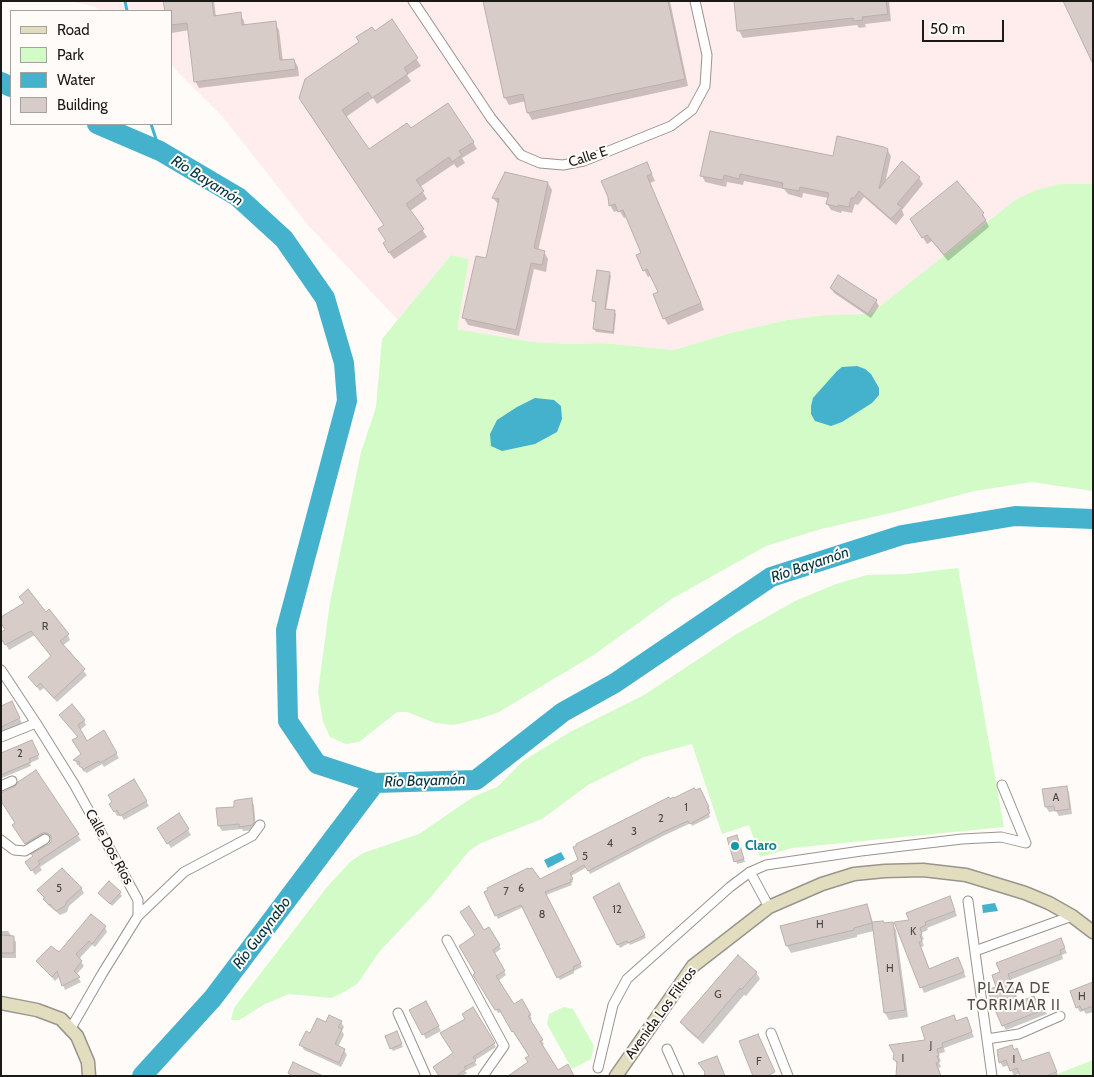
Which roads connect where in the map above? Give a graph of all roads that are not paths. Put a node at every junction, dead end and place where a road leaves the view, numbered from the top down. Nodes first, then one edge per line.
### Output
1 (413, 1) edge
2 (695, 1) edge
3 (1, 670) edge
4 (36, 723) junction
5 (1, 737) edge
6 (12, 780) dead end
7 (1002, 785) dead end
8 (1, 786) edge
9 (260, 825) dead end
10 (45, 839) dead end
11 (1, 840) edge
12 (750, 872) junction
13 (968, 901) dead end
14 (769, 907) junction
15 (138, 916) junction
16 (1072, 916) junction
17 (1093, 932) edge
18 (447, 940) dead end
19 (975, 951) junction
20 (1, 1003) edge
21 (398, 1013) dead end
22 (1060, 1016) dead end
23 (71, 1028) junction
24 (771, 1033) dead end
25 (987, 1039) junction
26 (667, 1049) dead end
27 (598, 1068) dead end
28 (89, 1076) edge
29 (426, 1076) edge
30 (483, 1076) edge
31 (616, 1076) edge
32 (679, 1076) edge
33 (788, 1076) edge
34 (992, 1076) edge

1 - 2 street, Calle E
3 - 4 street, Calle Dos Ríos
4 - 5 street
4 - 15 street, Calle Dos Ríos
6 - 8 street
7 - 12 street
9 - 15 street
10 - 11 street
12 - 14 street
12 - 27 street
13 - 19 street
14 - 16 main road, Avenida Los Filtros
14 - 31 main road, Avenida Los Filtros
15 - 23 street
16 - 17 main road, Avenida Los Filtros
16 - 19 street
18 - 30 street
19 - 25 street
20 - 23 main road
21 - 29 street
22 - 25 street
23 - 28 main road
24 - 33 street
25 - 34 street
26 - 32 street

